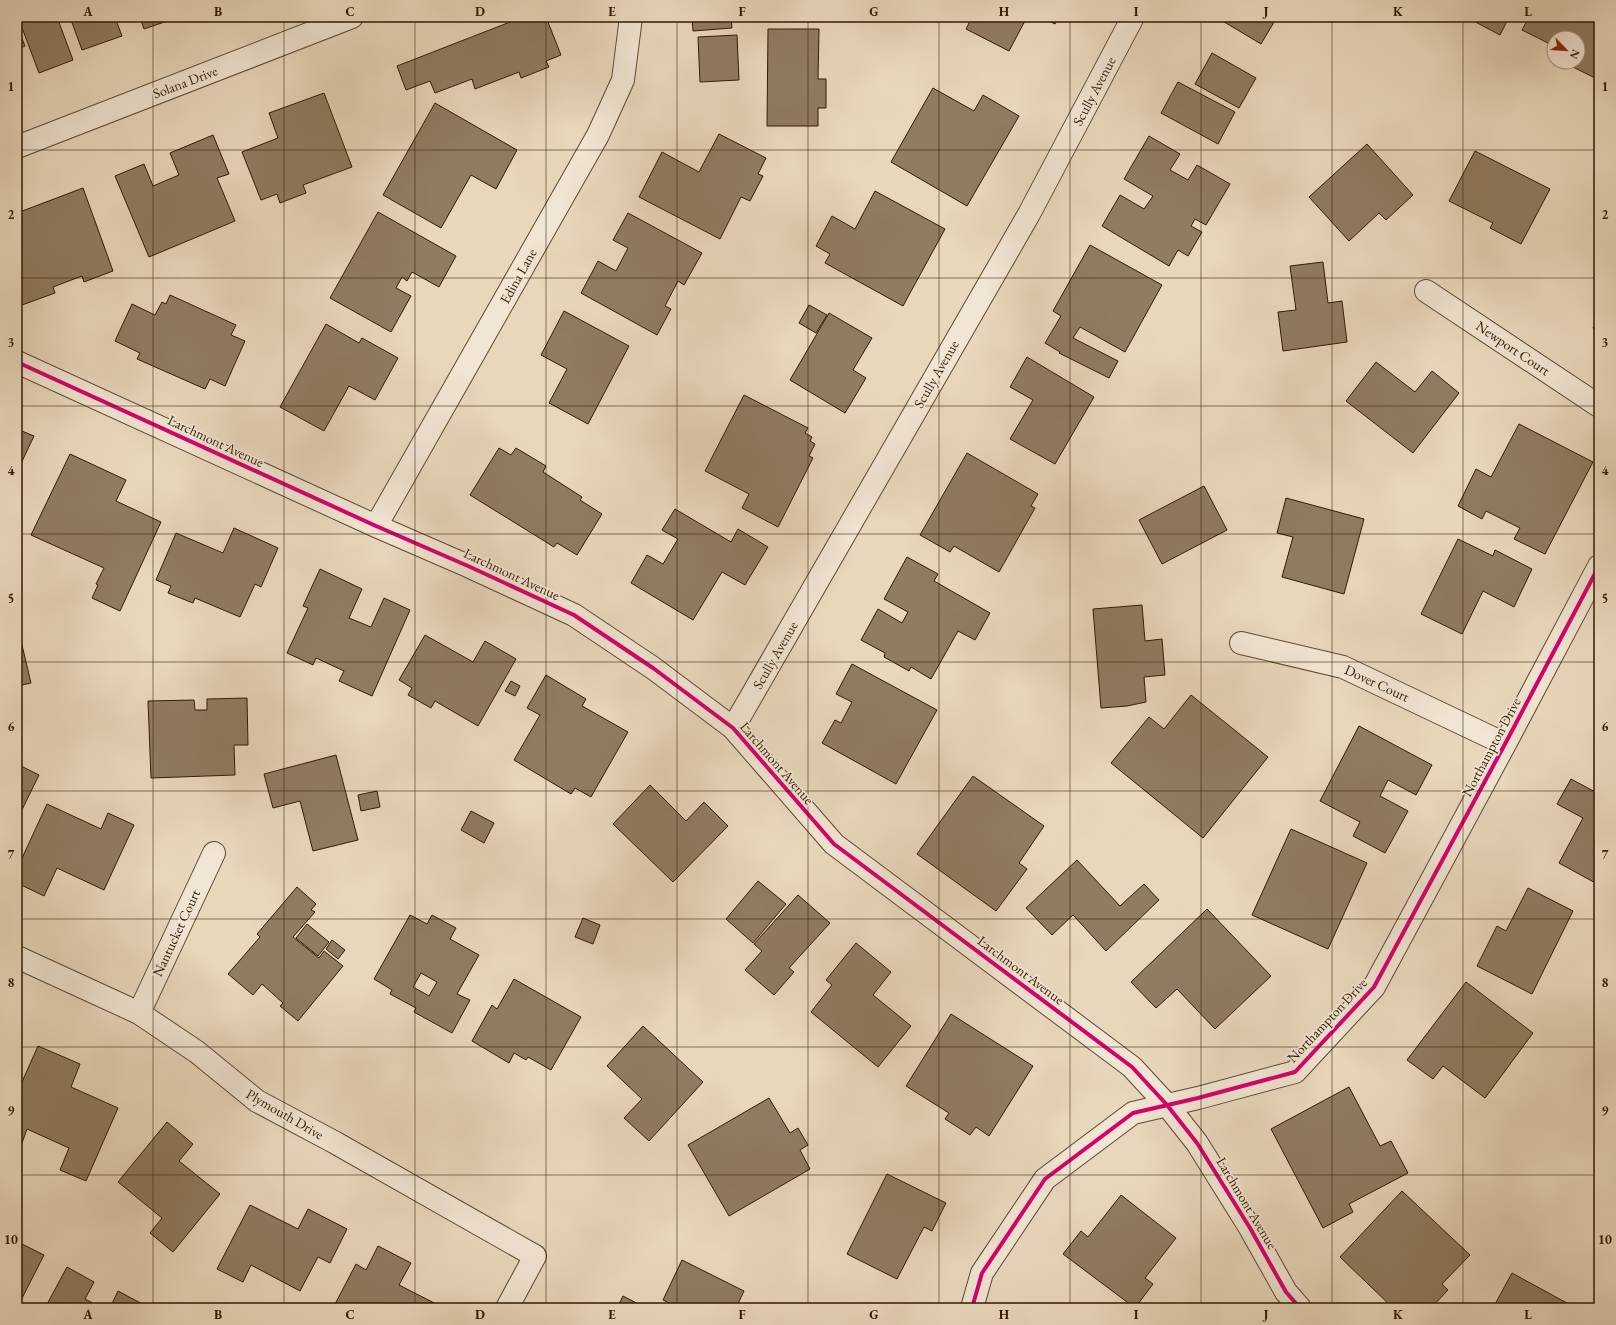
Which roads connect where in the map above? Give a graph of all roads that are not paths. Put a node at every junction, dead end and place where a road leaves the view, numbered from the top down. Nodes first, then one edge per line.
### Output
1 (352, 17) edge
2 (631, 17) edge
3 (1133, 17) edge
4 (17, 147) edge
5 (1426, 291) dead end
6 (17, 362) edge
7 (1599, 406) edge
8 (376, 526) junction
9 (1599, 566) edge
10 (1241, 642) dead end
11 (733, 728) junction
12 (1505, 744) junction
13 (214, 853) dead end
14 (17, 957) edge
15 (139, 1013) junction
16 (1167, 1105) junction
17 (507, 1308) edge
18 (972, 1308) edge
19 (1300, 1308) edge

1 - 4 street, Solana Drive
2 - 8 street, Edina Lane
3 - 11 street, Scully Avenue
5 - 7 street, Newport Court
6 - 8 street, Larchmont Avenue
8 - 11 street, Larchmont Avenue
9 - 12 street, Northampton Drive
10 - 12 street, Dover Court
11 - 16 street, Larchmont Avenue
12 - 16 street, Northampton Drive
13 - 15 street, Nantucket Court
14 - 15 street, Plymouth Drive
15 - 17 street, Plymouth Drive
16 - 18 street, Northampton Drive
16 - 19 street, Larchmont Avenue

